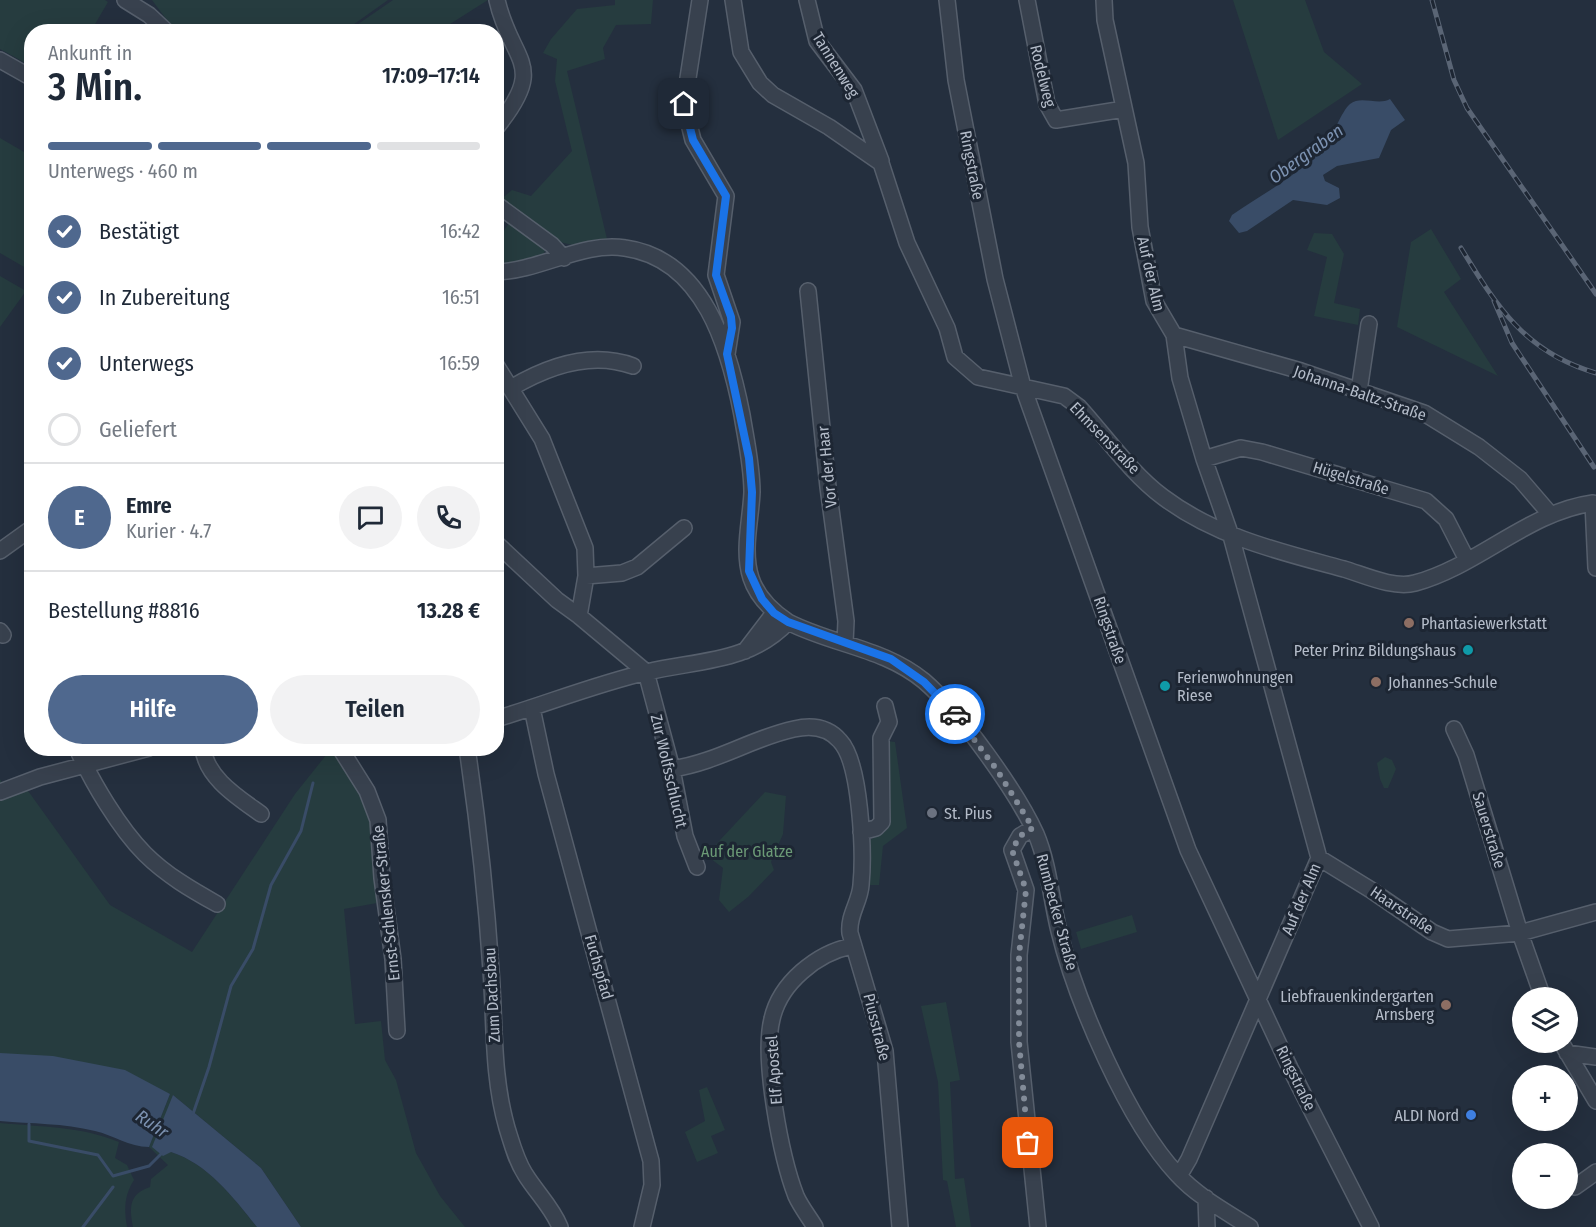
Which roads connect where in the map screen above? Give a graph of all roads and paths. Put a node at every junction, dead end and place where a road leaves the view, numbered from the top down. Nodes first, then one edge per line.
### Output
1 (125, 0) edge
2 (497, 0) edge
3 (700, 0) edge
4 (733, 0) edge
5 (807, 0) edge
6 (947, 0) edge
7 (1027, 0) edge
8 (1104, 0) edge
9 (158, 24) edge
10 (0, 60) edge
11 (24, 74) edge
12 (1124, 109) junction
13 (504, 117) edge
14 (881, 163) junction
15 (504, 210) edge
16 (564, 258) junction
17 (504, 271) edge
18 (808, 291) dead end
19 (1369, 324) dead end
20 (1174, 335) junction
21 (727, 354) junction
22 (633, 366) dead end
23 (504, 377) edge
24 (1023, 387) junction
25 (511, 388) junction
26 (1359, 391) junction
27 (1204, 459) junction
28 (1594, 504) edge
29 (1551, 515) junction
30 (684, 528) dead end
31 (24, 534) edge
32 (1232, 536) junction
33 (1271, 548) junction
34 (504, 550) edge
35 (0, 551) edge
36 (1467, 560) junction
37 (1596, 568) edge
38 (1242, 573) junction
39 (586, 576) junction
40 (774, 613) junction
41 (579, 616) junction
42 (788, 622) junction
43 (845, 643) junction
44 (745, 651) junction
45 (646, 672) junction
46 (885, 706) dead end
47 (532, 708) junction
48 (504, 717) edge
49 (1454, 729) dead end
50 (80, 756) edge
51 (116, 756) edge
52 (204, 756) edge
53 (345, 756) edge
54 (468, 756) edge
55 (84, 764) junction
56 (672, 769) junction
57 (0, 792) edge
58 (261, 814) dead end
59 (1033, 828) junction
60 (861, 832) junction
61 (1319, 858) junction
62 (697, 867) dead end
63 (217, 904) dead end
64 (1596, 912) edge
65 (1520, 933) junction
66 (852, 945) junction
67 (1539, 987) edge
68 (1258, 999) junction
69 (397, 1031) dead end
70 (1578, 1052) edge
71 (1567, 1053) edge
72 (1596, 1057) edge
73 (1596, 1101) edge
74 (1596, 1172) edge
75 (1179, 1176) junction
76 (1578, 1185) edge
77 (1206, 1198) junction
78 (560, 1227) edge
79 (642, 1227) edge
80 (815, 1227) edge
81 (900, 1227) edge
82 (1038, 1227) edge
83 (1207, 1227) edge
84 (1250, 1227) edge
85 (1371, 1227) edge

1 - 9 street
2 - 13 street
3 - 21 street
4 - 14 street
5 - 14 street, Tannenweg
6 - 24 street, Ringstraße
7 - 12 street, Rodelweg
8 - 12 street, Auf der Alm
10 - 11 street
12 - 20 street, Auf der Alm
14 - 24 street, Ehmsenstraße
15 - 16 street
16 - 17 street, Rumbecker Straße
16 - 21 street, Rumbecker Straße
18 - 43 street, Vor der Haar
19 - 26 street
20 - 26 street, Johanna-Baltz-Straße
20 - 27 street, Auf der Alm
21 - 40 street, Rumbecker Straße
22 - 25 street
23 - 25 street
24 - 32 street, Ehmsenstraße
24 - 68 street, Ringstraße
25 - 39 street
26 - 29 street, Johanna-Baltz-Straße
27 - 32 street, Auf der Alm
27 - 36 street, Hügelstraße
28 - 29 street, Ehmsenstraße
28 - 37 street
29 - 36 street, Ehmsenstraße
30 - 39 street
31 - 35 street
32 - 33 street, Ehmsenstraße
32 - 38 street, Auf der Alm
33 - 36 street, Ehmsenstraße
33 - 38 street
34 - 41 street
38 - 61 street, Auf der Alm
39 - 41 street
40 - 42 street, Rumbecker Straße
40 - 44 street
41 - 45 street
42 - 43 street, Rumbecker Straße
42 - 44 street
43 - 59 street, Rumbecker Straße
44 - 45 street
45 - 47 street
45 - 56 street, Zur Wolfsschlucht
46 - 60 street
47 - 48 street
47 - 79 street, Fuchspfad
49 - 65 street, Sauerstraße
50 - 55 street
51 - 55 street
52 - 58 street
53 - 69 street, Ernst-Schlensker-Straße
54 - 78 street, Zum Dachsbau
55 - 57 street
55 - 63 street
56 - 60 street, Piusstraße
56 - 62 street, Zur Wolfsschlucht
59 - 75 street, Rumbecker Straße
59 - 82 street
60 - 66 street, Piusstraße
61 - 65 street, Haarstraße
61 - 68 street, Auf der Alm
64 - 65 street, Haarstraße
65 - 67 street, Sauerstraße
66 - 80 street, Elf Apostel
66 - 81 street, Piusstraße
68 - 75 street, Auf der Alm
68 - 85 street, Ringstraße
70 - 72 street
71 - 73 street
74 - 76 street
75 - 77 street, Rumbecker Straße
77 - 83 street
77 - 84 street, Rumbecker Straße

